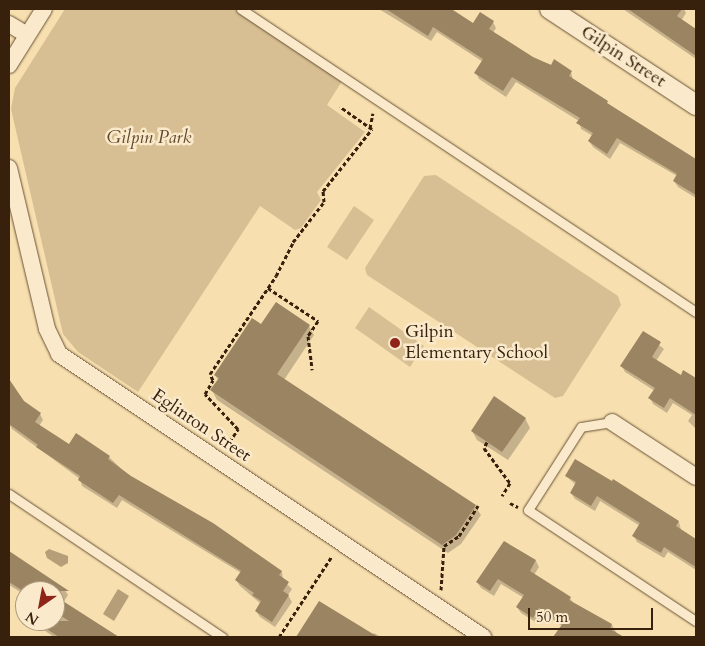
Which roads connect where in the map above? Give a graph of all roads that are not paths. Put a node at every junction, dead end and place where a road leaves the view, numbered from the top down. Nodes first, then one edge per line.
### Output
1 (44, 9) edge
2 (241, 9) edge
3 (550, 9) edge
4 (9, 24) edge
5 (27, 35) junction
6 (9, 65) edge
7 (696, 105) edge
8 (9, 168) edge
9 (12, 200) edge
10 (696, 312) edge
11 (612, 422) joint
12 (696, 477) edge
13 (9, 494) edge
14 (696, 621) edge
15 (222, 637) edge
16 (482, 637) edge

1 - 5 street
2 - 10 lane
3 - 7 street, Gilpin Street
4 - 5 street
5 - 6 street
8 - 9 street, Eglinton Street
9 - 16 street, Eglinton Street
11 - 12 street
11 - 14 lane
13 - 15 lane

